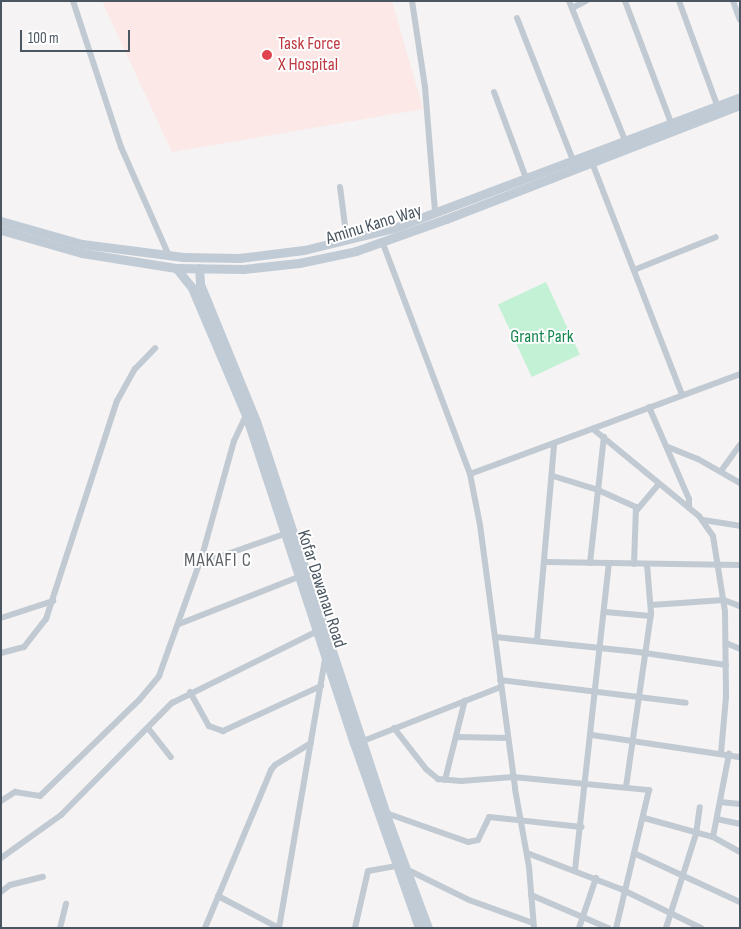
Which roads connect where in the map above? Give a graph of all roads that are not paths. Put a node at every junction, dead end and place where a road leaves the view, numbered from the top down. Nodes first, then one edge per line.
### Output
1 (73, 1) edge
2 (412, 1) edge
3 (569, 1) edge
4 (586, 1) edge
5 (625, 1) edge
6 (679, 1) edge
7 (733, 1) edge
8 (572, 8) junction
9 (517, 18) dead end
10 (740, 20) edge
11 (494, 92) dead end
12 (740, 97) edge
13 (740, 105) edge
14 (717, 106) junction
15 (671, 123) junction
16 (625, 140) junction
17 (591, 158) junction
18 (573, 160) junction
19 (526, 178) junction
20 (340, 187) dead end
21 (435, 211) junction
22 (1, 221) edge
23 (1, 230) edge
24 (716, 237) dead end
25 (382, 241) junction
26 (342, 242) junction
27 (340, 255) junction
28 (169, 256) junction
29 (176, 268) junction
30 (199, 268) junction
31 (634, 270) junction
32 (155, 348) dead end
33 (740, 374) edge
34 (682, 394) junction
35 (649, 407) junction
36 (246, 415) junction
37 (593, 429) junction
38 (604, 437) junction
39 (554, 444) junction
40 (740, 445) edge
41 (668, 447) junction
42 (721, 471) junction
43 (470, 474) junction
44 (553, 476) junction
45 (740, 483) edge
46 (659, 484) junction
47 (598, 490) junction
48 (689, 508) junction
49 (637, 510) junction
50 (703, 520) junction
51 (740, 526) edge
52 (287, 533) junction
53 (546, 562) junction
54 (719, 562) junction
55 (590, 563) junction
56 (199, 564) junction
57 (610, 564) junction
58 (634, 564) junction
59 (647, 564) junction
60 (740, 565) edge
61 (301, 576) junction
62 (724, 600) junction
63 (53, 601) junction
64 (651, 605) junction
65 (740, 606) edge
66 (605, 612) junction
67 (651, 616) junction
68 (1, 618) edge
69 (179, 624) junction
70 (318, 632) junction
71 (495, 637) junction
72 (537, 640) junction
73 (726, 644) junction
74 (601, 648) junction
75 (740, 649) edge
76 (1, 653) edge
77 (647, 653) junction
78 (325, 655) junction
79 (726, 665) junction
80 (500, 683) junction
81 (321, 686) junction
82 (190, 692) junction
83 (596, 692) junction
84 (638, 697) junction
85 (465, 700) junction
86 (686, 703) dead end
87 (148, 728) junction
88 (394, 728) junction
89 (592, 735) junction
90 (456, 737) junction
91 (508, 738) junction
92 (634, 740) junction
93 (363, 741) junction
94 (311, 743) junction
95 (721, 752) junction
96 (728, 754) junction
97 (171, 757) dead end
98 (740, 757) edge
99 (513, 776) junction
100 (445, 780) junction
101 (586, 782) junction
102 (626, 786) junction
103 (1, 801) edge
104 (720, 802) junction
105 (740, 804) edge
106 (700, 807) dead end
107 (386, 813) junction
108 (520, 818) junction
109 (644, 818) junction
110 (717, 819) junction
111 (740, 824) edge
112 (581, 827) junction
113 (696, 834) junction
114 (713, 837) junction
115 (740, 852) edge
116 (526, 853) junction
117 (636, 854) junction
118 (1, 858) edge
119 (400, 868) junction
120 (575, 870) junction
121 (682, 873) junction
122 (43, 877) dead end
123 (596, 878) junction
124 (625, 891) junction
125 (1, 892) edge
126 (531, 895) junction
127 (218, 896) junction
128 (740, 902) edge
129 (66, 904) dead end
130 (671, 913) junction
131 (583, 916) junction
132 (534, 925) edge
133 (60, 928) edge
134 (205, 928) edge
135 (279, 928) edge
136 (355, 928) edge
137 (420, 928) edge
138 (428, 928) edge
139 (579, 928) edge
140 (608, 928) edge
141 (616, 928) edge
142 (666, 928) edge
143 (701, 928) edge

1 - 28 street
2 - 21 street
3 - 8 street
4 - 8 street
5 - 15 street
6 - 14 street
7 - 10 street
8 - 16 street
9 - 18 street
11 - 19 street
12 - 14 main road, Aminu Kano Way
13 - 17 main road, Aminu Kano Way
14 - 15 main road, Aminu Kano Way
15 - 16 main road, Aminu Kano Way
16 - 17 main road, Aminu Kano Way
17 - 18 main road, Aminu Kano Way
17 - 25 main road, Aminu Kano Way
17 - 31 street
18 - 19 main road, Aminu Kano Way
19 - 21 main road, Aminu Kano Way
20 - 26 street
21 - 26 main road, Aminu Kano Way
22 - 28 main road, Aminu Kano Way
23 - 29 main road, Aminu Kano Way
24 - 31 street
25 - 27 main road, Aminu Kano Way
25 - 43 street
26 - 27 main road
26 - 28 main road, Aminu Kano Way
27 - 30 main road, Aminu Kano Way
29 - 30 main road, Aminu Kano Way
29 - 36 main road, Kofar Dawanau Road
30 - 93 main road, Kofar Dawanau Road
31 - 34 street
32 - 63 street
33 - 34 street
34 - 35 street
35 - 37 street
35 - 41 street
36 - 52 main road, Kofar Dawanau Road
36 - 56 street
37 - 38 street
37 - 39 street
38 - 46 street
38 - 47 street
39 - 43 street
39 - 44 street
40 - 42 street
41 - 42 street
41 - 48 street
42 - 45 street
43 - 71 street
44 - 47 street
44 - 53 street
46 - 48 street
46 - 49 street
47 - 49 street
47 - 55 street
48 - 50 street
49 - 58 street
50 - 51 street
50 - 54 street
52 - 56 street
52 - 61 main road, Kofar Dawanau Road
53 - 55 street
53 - 72 street
54 - 59 street
54 - 60 street
54 - 62 street
55 - 57 street
56 - 69 street
57 - 58 street
57 - 66 street
58 - 59 street
59 - 64 street
61 - 69 street
61 - 70 main road, Kofar Dawanau Road
62 - 64 street
62 - 65 street
62 - 73 street
63 - 68 street
63 - 76 street
64 - 67 street
66 - 67 street
66 - 74 street
67 - 77 street
69 - 103 street
70 - 78 main road, Kofar Dawanau Road
70 - 82 street
71 - 72 street
71 - 80 street
72 - 74 street
73 - 75 street
73 - 79 street
74 - 77 street
74 - 83 street
77 - 79 street
77 - 84 street
78 - 81 street
78 - 119 main road, Kofar Dawanau Road
79 - 95 street
80 - 83 street
80 - 85 street
80 - 91 street
81 - 82 street
81 - 94 street
82 - 87 street
83 - 84 street
83 - 89 street
84 - 86 street
84 - 92 street
85 - 88 street
85 - 90 street
87 - 97 street
87 - 118 street
88 - 93 street
88 - 100 street
89 - 92 street
89 - 101 street
90 - 91 street
90 - 100 street
91 - 99 street
92 - 95 street
92 - 102 street
93 - 107 main road, Kofar Dawanau Road
94 - 127 street
94 - 135 street
95 - 96 street
96 - 98 street
96 - 104 street
99 - 100 street
99 - 101 street
99 - 108 street
101 - 102 street
101 - 112 street
102 - 109 street
104 - 105 street
104 - 110 street
106 - 113 street
107 - 108 street
107 - 119 main road, Kofar Dawanau Road
108 - 112 street
108 - 116 street
109 - 113 street
109 - 117 street
110 - 111 street
110 - 114 street
112 - 120 street
113 - 114 street
113 - 121 street
114 - 115 street
116 - 120 street
116 - 126 street
117 - 121 street
117 - 124 street
119 - 132 street
119 - 136 street
119 - 137 main road, Kofar Dawanau Road
119 - 138 main road, Kofar Dawanau Road
120 - 123 street
121 - 128 street
121 - 130 street
122 - 125 street
123 - 124 street
123 - 131 street
124 - 130 street
124 - 141 street
126 - 131 street
126 - 132 street
127 - 134 street
127 - 135 street
129 - 133 street
130 - 142 street
130 - 143 street
131 - 139 street
131 - 140 street

